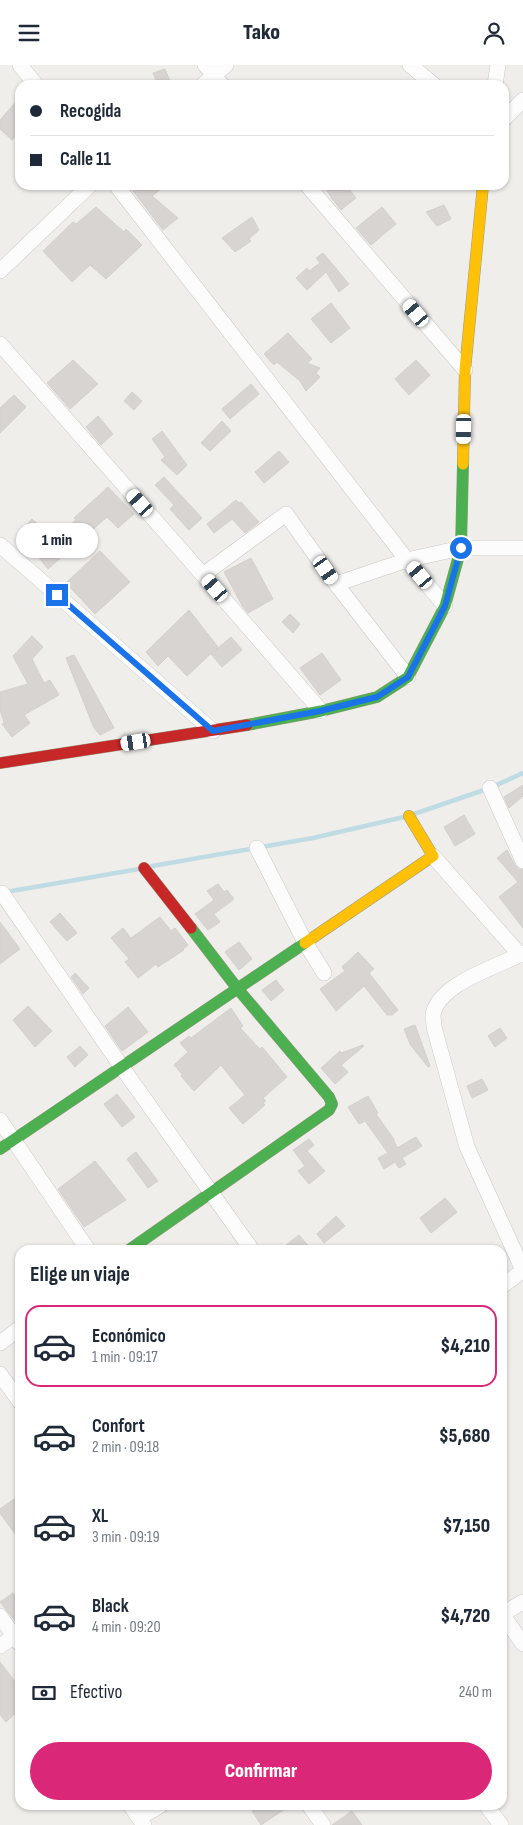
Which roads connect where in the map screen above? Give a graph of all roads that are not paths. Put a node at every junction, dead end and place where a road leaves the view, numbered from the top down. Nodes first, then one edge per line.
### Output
1 (20, 65) edge
2 (226, 65) edge
3 (410, 65) edge
4 (498, 65) edge
5 (211, 78) edge
6 (32, 80) edge
7 (428, 80) edge
8 (496, 80) edge
9 (523, 100) edge
10 (509, 114) edge
11 (85, 190) edge
12 (120, 190) edge
13 (311, 190) edge
14 (483, 190) edge
15 (0, 271) edge
16 (0, 344) edge
17 (465, 369) junction
18 (0, 545) edge
19 (461, 548) junction
20 (523, 548) edge
21 (407, 560) junction
22 (203, 575) junction
23 (336, 584) junction
24 (445, 606) junction
25 (408, 677) junction
26 (320, 711) junction
27 (213, 731) junction
28 (0, 763) edge
29 (490, 788) dead end
30 (409, 816) dead end
31 (257, 848) dead end
32 (433, 856) junction
33 (523, 861) edge
34 (144, 868) dead end
35 (2, 893) dead end
36 (305, 942) junction
37 (521, 954) edge
38 (324, 973) dead end
39 (237, 988) junction
40 (121, 1066) junction
41 (0, 1120) edge
42 (13, 1140) junction
43 (0, 1149) edge
44 (210, 1192) junction
45 (85, 1245) edge
46 (137, 1245) edge
47 (248, 1245) edge
48 (507, 1282) edge
49 (15, 1332) edge
50 (0, 1343) edge
51 (0, 1373) edge
52 (15, 1395) edge
53 (523, 1602) edge
54 (507, 1612) edge
55 (0, 1615) edge
56 (507, 1620) edge
57 (15, 1633) edge
58 (15, 1638) edge
59 (523, 1644) edge
60 (0, 1646) edge
61 (134, 1810) edge
62 (155, 1810) edge
63 (312, 1810) edge
64 (490, 1810) edge
65 (142, 1821) edge
66 (323, 1825) edge
67 (501, 1825) edge

1 - 6 street
2 - 5 street
3 - 7 street
4 - 8 street
9 - 10 street
11 - 15 street
12 - 21 street
13 - 17 street
14 - 17 street
16 - 22 street
17 - 19 street
18 - 27 street
19 - 20 street
19 - 21 street
19 - 24 street
21 - 23 street
21 - 24 street
22 - 23 street
22 - 26 street
23 - 25 street
24 - 25 street
25 - 26 street
26 - 27 street
27 - 28 street
29 - 33 street
30 - 32 street
31 - 36 street
32 - 36 street
32 - 37 street
34 - 39 street
35 - 40 street
36 - 38 street
36 - 39 street
37 - 48 street
39 - 40 street
39 - 44 street
40 - 42 street
40 - 44 street
41 - 42 street
42 - 43 street
42 - 45 street
44 - 46 street
44 - 47 street
49 - 50 street
51 - 52 street
53 - 54 street
55 - 57 street
56 - 59 street
58 - 60 street
61 - 65 street
62 - 65 street
63 - 66 street
64 - 67 street

